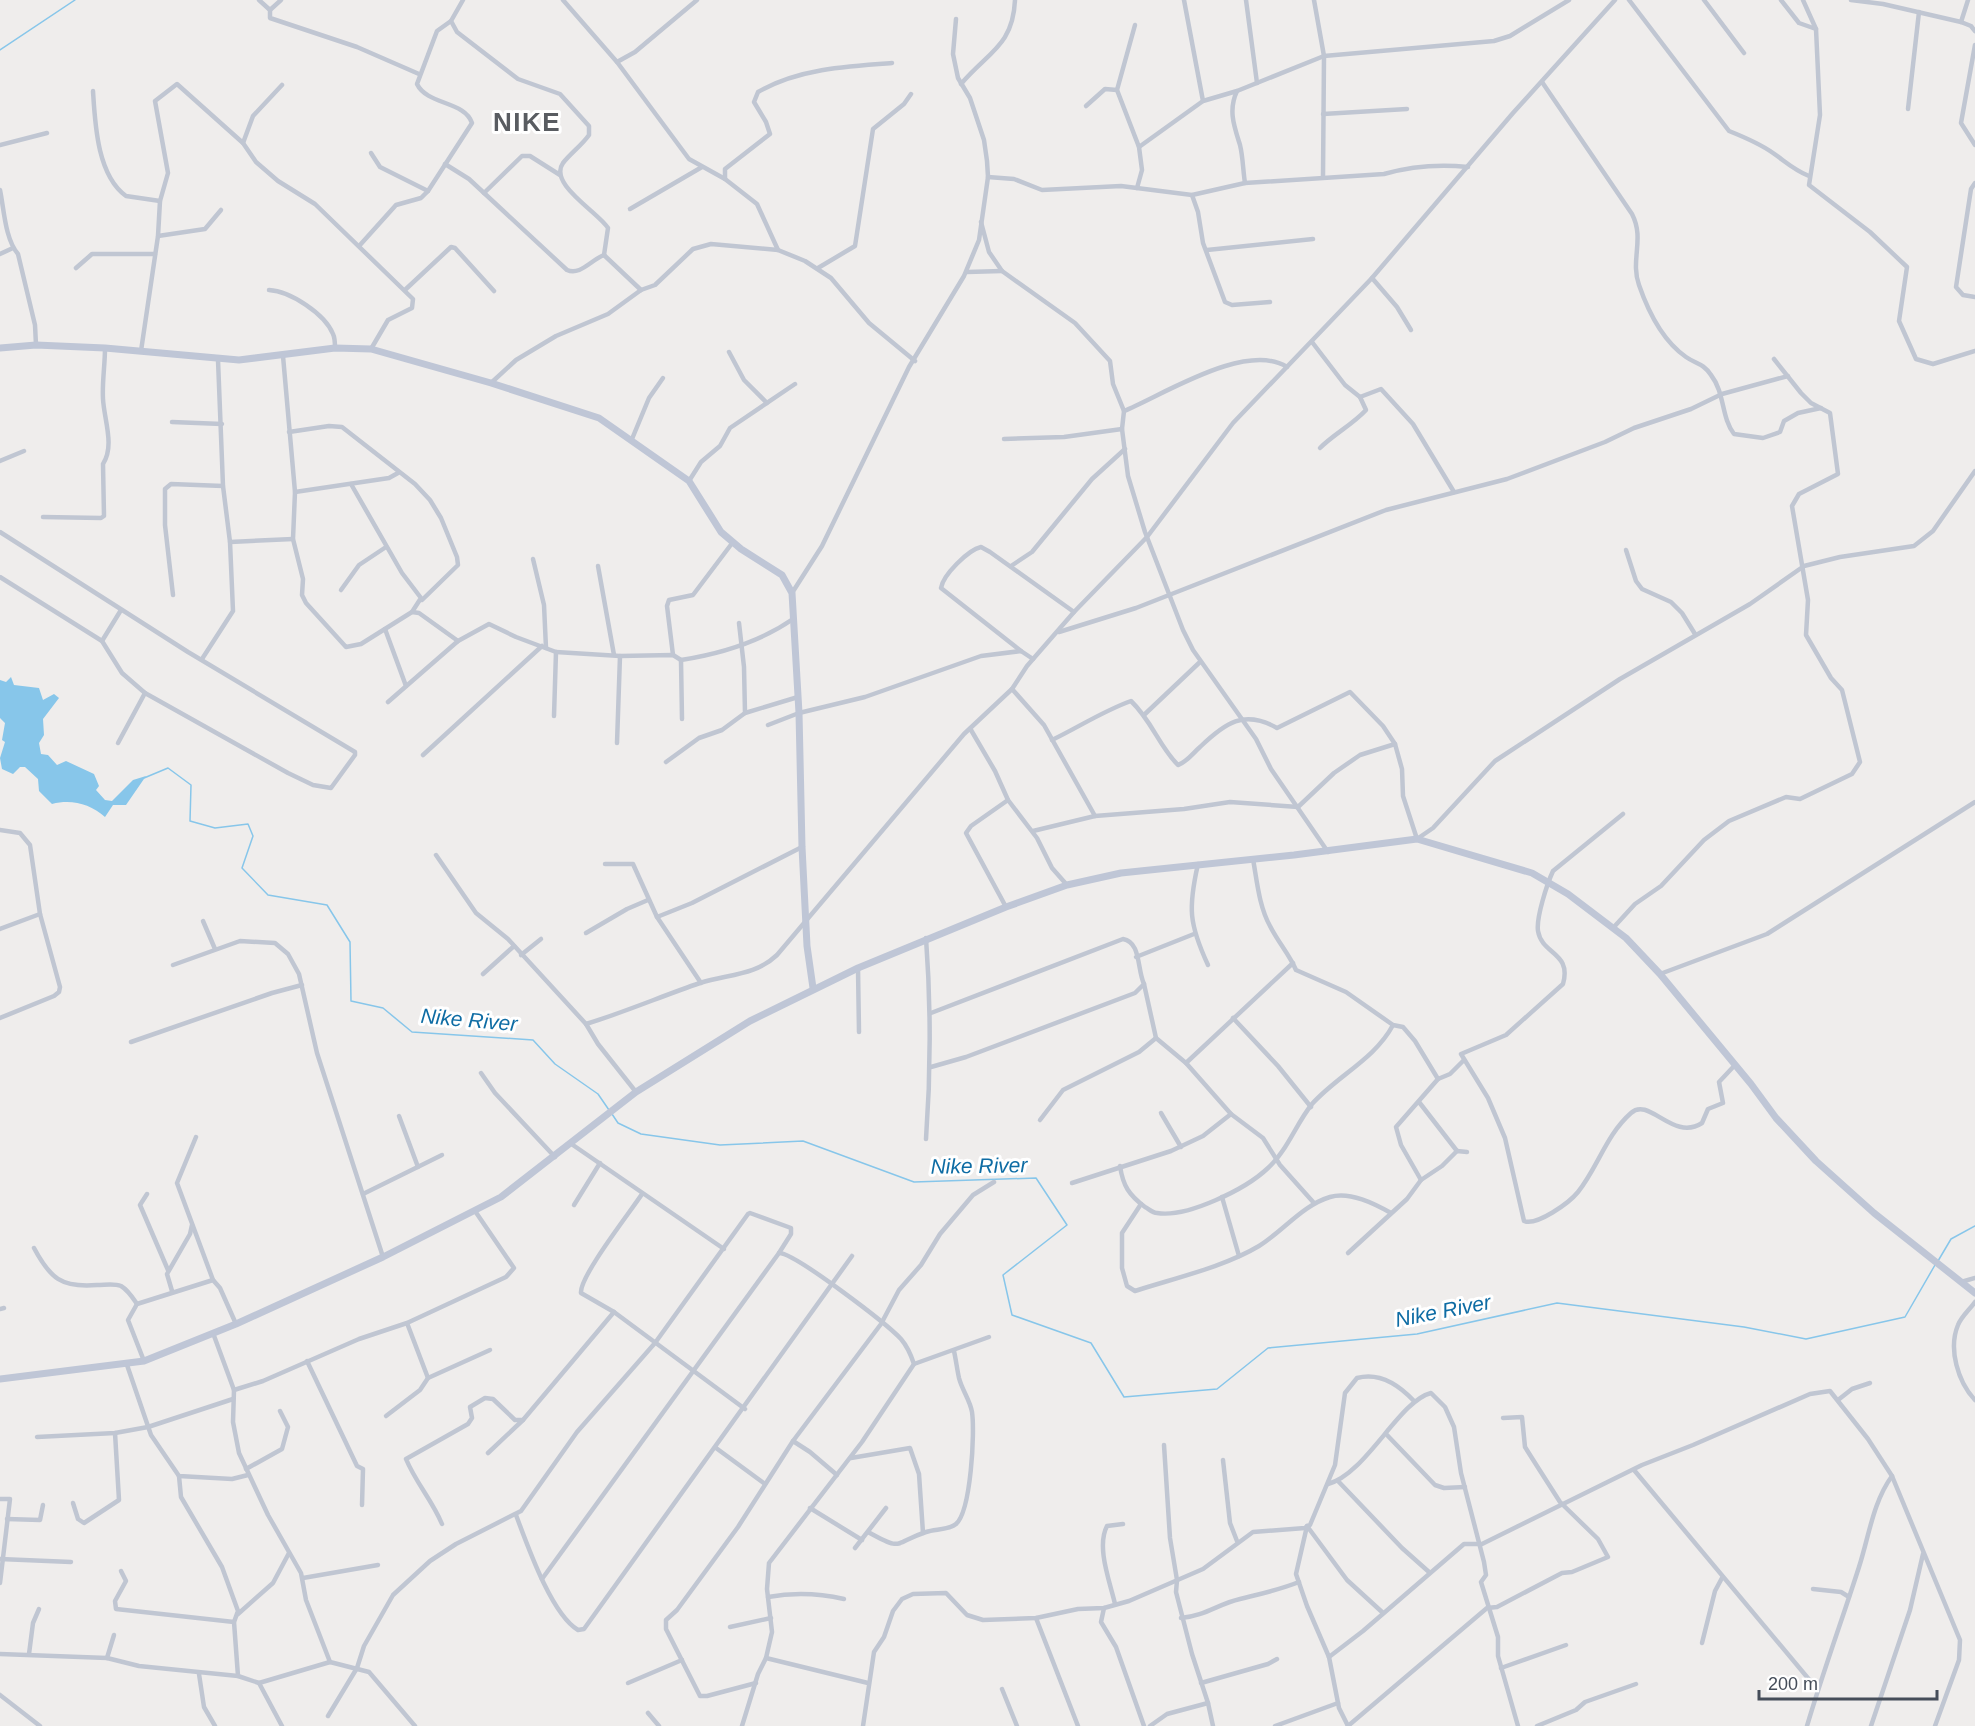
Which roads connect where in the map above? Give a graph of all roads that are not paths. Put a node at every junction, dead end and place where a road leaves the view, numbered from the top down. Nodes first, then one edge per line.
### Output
1 (259, 0) edge
2 (281, 0) edge
3 (463, 0) edge
4 (563, 0) edge
5 (697, 0) edge
6 (1015, 0) edge
7 (1184, 0) edge
8 (1246, 0) edge
9 (1314, 0) edge
10 (1569, 0) edge
11 (1615, 0) edge
12 (1629, 0) edge
13 (1704, 0) edge
14 (1781, 0) edge
15 (1803, 0) edge
16 (1851, 0) edge
17 (1968, 0) edge
18 (270, 10) junction
19 (1918, 12) junction
20 (956, 20) dead end
21 (451, 21) junction
22 (1961, 22) junction
23 (1135, 25) dead end
24 (1816, 29) junction
25 (1975, 31) edge
26 (1975, 45) edge
27 (1744, 53) dead end
28 (1324, 56) junction
29 (617, 62) junction
30 (892, 63) dead end
31 (419, 74) junction
32 (1542, 82) junction
33 (1257, 83) junction
34 (961, 84) junction
35 (282, 85) dead end
36 (1117, 90) junction
37 (93, 91) dead end
38 (1237, 91) junction
39 (911, 94) dead end
40 (1203, 101) junction
41 (1086, 106) dead end
42 (1407, 109) dead end
43 (1908, 109) dead end
44 (1323, 114) junction
45 (47, 133) dead end
46 (243, 144) junction
47 (0, 145) edge
48 (1975, 146) edge
49 (1139, 147) junction
50 (371, 153) dead end
51 (446, 164) junction
52 (702, 167) junction
53 (1468, 167) junction
54 (560, 175) junction
55 (1323, 176) junction
56 (1809, 176) junction
57 (988, 177) junction
58 (725, 179) junction
59 (1245, 183) junction
60 (1975, 183) edge
61 (1137, 188) junction
62 (0, 190) edge
63 (428, 191) junction
64 (484, 193) junction
65 (1192, 195) junction
66 (160, 201) junction
67 (630, 209) dead end
68 (221, 210) dead end
69 (981, 222) junction
70 (158, 236) junction
71 (1313, 238) dead end
72 (360, 245) junction
73 (13, 248) junction
74 (778, 250) junction
75 (1207, 250) junction
76 (0, 254) edge
77 (155, 254) junction
78 (604, 255) junction
79 (76, 268) dead end
80 (818, 268) junction
81 (1002, 271) junction
82 (967, 272) junction
83 (1372, 278) junction
84 (406, 289) junction
85 (269, 290) dead end
86 (641, 290) junction
87 (494, 291) dead end
88 (1975, 297) edge
89 (1270, 302) dead end
90 (1411, 330) dead end
91 (1312, 342) junction
92 (36, 345) junction
93 (0, 348) edge
94 (105, 348) junction
95 (335, 348) junction
96 (371, 349) junction
97 (141, 351) junction
98 (1975, 351) edge
99 (729, 352) dead end
100 (282, 356) junction
101 (1774, 359) dead end
102 (218, 360) junction
103 (915, 361) junction
104 (1287, 367) junction
105 (1788, 376) junction
106 (663, 378) dead end
107 (491, 383) junction
108 (795, 384) dead end
109 (1722, 394) junction
110 (1360, 397) junction
111 (766, 403) junction
112 (1824, 408) junction
113 (1124, 411) junction
114 (172, 422) dead end
115 (222, 424) junction
116 (1122, 429) junction
117 (289, 432) junction
118 (632, 439) junction
119 (1004, 439) dead end
120 (1320, 448) dead end
121 (1125, 449) junction
122 (24, 451) dead end
123 (0, 461) edge
124 (1975, 471) edge
125 (398, 473) junction
126 (689, 481) junction
127 (351, 484) junction
128 (223, 486) junction
129 (295, 492) junction
130 (1454, 492) junction
131 (43, 517) dead end
132 (0, 532) edge
133 (1147, 537) junction
134 (293, 539) junction
135 (230, 542) junction
136 (733, 542) junction
137 (386, 546) junction
138 (1626, 550) dead end
139 (533, 559) dead end
140 (598, 566) dead end
141 (1011, 566) junction
142 (1804, 566) junction
143 (0, 577) edge
144 (341, 590) dead end
145 (792, 593) junction
146 (173, 595) dead end
147 (1170, 596) junction
148 (422, 600) junction
149 (122, 610) junction
150 (412, 612) junction
151 (1074, 612) junction
152 (793, 619) junction
153 (740, 623) dead end
154 (385, 629) junction
155 (1059, 632) junction
156 (1695, 634) junction
157 (102, 641) junction
158 (458, 641) junction
159 (742, 644) junction
160 (544, 647) junction
161 (1021, 651) junction
162 (556, 652) junction
163 (673, 655) junction
164 (616, 656) junction
165 (202, 659) junction
166 (681, 660) junction
167 (1033, 660) junction
168 (1200, 662) junction
169 (406, 686) junction
170 (1012, 689) junction
171 (145, 693) junction
172 (798, 697) junction
173 (388, 702) dead end
174 (745, 713) junction
175 (799, 713) junction
176 (1145, 714) junction
177 (554, 716) dead end
178 (682, 719) dead end
179 (1242, 721) junction
180 (768, 725) dead end
181 (971, 730) junction
182 (1053, 740) junction
183 (617, 742) dead end
184 (118, 743) dead end
185 (1395, 744) junction
186 (423, 755) dead end
187 (666, 762) dead end
188 (1008, 800) junction
189 (1975, 802) edge
190 (1298, 807) junction
191 (1623, 814) dead end
192 (1095, 816) junction
193 (0, 830) edge
194 (1033, 831) junction
195 (1417, 839) junction
196 (802, 846) junction
197 (1328, 852) junction
198 (436, 855) dead end
199 (1253, 859) junction
200 (605, 864) dead end
201 (1198, 864) junction
202 (1548, 881) junction
203 (1067, 885) junction
204 (648, 900) junction
205 (1006, 907) junction
206 (40, 914) junction
207 (657, 917) junction
208 (807, 920) junction
209 (203, 921) dead end
210 (1613, 928) junction
211 (0, 929) edge
212 (586, 933) dead end
213 (1194, 934) junction
214 (541, 939) dead end
215 (926, 939) junction
216 (514, 946) junction
217 (215, 949) junction
218 (521, 955) junction
219 (1136, 957) junction
220 (1293, 963) junction
221 (172, 965) dead end
222 (1208, 965) dead end
223 (858, 968) junction
224 (483, 974) dead end
225 (1660, 974) junction
226 (701, 983) junction
227 (1144, 984) junction
228 (302, 985) junction
229 (813, 988) junction
230 (931, 1014) junction
231 (0, 1018) edge
232 (1233, 1018) junction
233 (586, 1024) junction
234 (1393, 1025) junction
235 (859, 1032) dead end
236 (1156, 1038) junction
237 (131, 1042) dead end
238 (1464, 1060) junction
239 (1186, 1063) junction
240 (1735, 1065) junction
241 (931, 1067) junction
242 (481, 1073) dead end
243 (1438, 1079) junction
244 (636, 1092) junction
245 (1419, 1102) junction
246 (1311, 1107) junction
247 (1161, 1113) dead end
248 (1231, 1114) junction
249 (399, 1116) dead end
250 (1040, 1120) dead end
251 (196, 1137) dead end
252 (926, 1139) dead end
253 (570, 1143) junction
254 (1181, 1147) junction
255 (1457, 1151) junction
256 (1467, 1152) dead end
257 (442, 1155) dead end
258 (555, 1157) junction
259 (1278, 1157) junction
260 (600, 1163) junction
261 (1120, 1166) junction
262 (418, 1167) junction
263 (1421, 1180) junction
264 (994, 1182) dead end
265 (1072, 1183) dead end
266 (147, 1194) dead end
267 (363, 1194) junction
268 (642, 1194) junction
269 (1222, 1197) junction
270 (1314, 1203) junction
271 (1142, 1204) junction
272 (574, 1205) dead end
273 (475, 1211) junction
274 (1391, 1213) junction
275 (192, 1223) junction
276 (34, 1248) dead end
277 (724, 1249) junction
278 (779, 1253) junction
279 (1348, 1253) dead end
280 (852, 1256) dead end
281 (1239, 1256) junction
282 (383, 1257) junction
283 (168, 1270) junction
284 (1975, 1278) edge
285 (213, 1280) junction
286 (1961, 1282) junction
287 (833, 1286) junction
288 (172, 1291) junction
289 (1975, 1293) edge
290 (1975, 1302) edge
291 (137, 1304) junction
292 (614, 1312) junction
293 (406, 1323) junction
294 (236, 1324) junction
295 (881, 1324) junction
296 (213, 1333) junction
297 (989, 1337) dead end
298 (655, 1343) junction
299 (490, 1350) dead end
300 (954, 1351) junction
301 (144, 1361) junction
302 (307, 1361) junction
303 (914, 1364) junction
304 (127, 1365) junction
305 (694, 1371) junction
306 (0, 1378) edge
307 (428, 1378) junction
308 (1870, 1383) dead end
309 (234, 1390) junction
310 (233, 1399) junction
311 (1838, 1400) junction
312 (1975, 1400) edge
313 (1414, 1401) junction
314 (745, 1408) junction
315 (280, 1411) dead end
316 (386, 1416) dead end
317 (1503, 1418) dead end
318 (522, 1420) junction
319 (148, 1427) junction
320 (115, 1433) junction
321 (1387, 1436) junction
322 (37, 1437) dead end
323 (793, 1442) junction
324 (1164, 1445) dead end
325 (717, 1448) junction
326 (488, 1453) dead end
327 (850, 1459) junction
328 (1223, 1460) dead end
329 (246, 1469) junction
330 (1635, 1470) junction
331 (248, 1475) junction
332 (837, 1475) junction
333 (179, 1476) junction
334 (1892, 1476) junction
335 (1338, 1481) junction
336 (765, 1484) junction
337 (1328, 1484) junction
338 (1465, 1487) junction
339 (0, 1499) edge
340 (73, 1503) dead end
341 (1564, 1504) junction
342 (43, 1505) dead end
343 (362, 1505) dead end
344 (810, 1508) junction
345 (886, 1508) dead end
346 (516, 1515) junction
347 (8, 1519) junction
348 (442, 1524) dead end
349 (1123, 1524) dead end
350 (1307, 1526) junction
351 (868, 1532) junction
352 (923, 1533) junction
353 (862, 1540) junction
354 (1237, 1541) junction
355 (1478, 1544) junction
356 (855, 1548) dead end
357 (289, 1553) junction
358 (1923, 1554) junction
359 (2, 1559) edge
360 (70, 1562) dead end
361 (378, 1564) dead end
362 (121, 1571) dead end
363 (1429, 1572) junction
364 (303, 1578) junction
365 (1722, 1578) junction
366 (542, 1579) junction
367 (1177, 1580) junction
368 (1299, 1582) junction
369 (0, 1583) edge
370 (1814, 1589) dead end
371 (768, 1597) junction
372 (1849, 1598) junction
373 (844, 1599) dead end
374 (1115, 1604) junction
375 (1104, 1608) junction
376 (1487, 1608) junction
377 (39, 1609) dead end
378 (1382, 1612) junction
379 (238, 1614) junction
380 (771, 1617) junction
381 (1036, 1618) junction
382 (1181, 1618) junction
383 (234, 1622) junction
384 (730, 1627) dead end
385 (114, 1635) dead end
386 (1702, 1643) dead end
387 (1566, 1645) dead end
388 (0, 1654) edge
389 (29, 1654) junction
390 (1329, 1657) junction
391 (106, 1658) junction
392 (766, 1658) junction
393 (1277, 1659) dead end
394 (682, 1660) junction
395 (330, 1662) junction
396 (357, 1668) junction
397 (1501, 1668) junction
398 (199, 1674) junction
399 (238, 1676) junction
400 (259, 1683) junction
401 (628, 1683) dead end
402 (756, 1683) junction
403 (868, 1683) junction
404 (1201, 1683) junction
405 (1636, 1684) dead end
406 (1002, 1689) dead end
407 (1817, 1689) junction
408 (0, 1695) edge
409 (1338, 1702) junction
410 (1208, 1703) junction
411 (648, 1713) dead end
412 (328, 1716) dead end
413 (213, 1724) edge
414 (40, 1726) edge
415 (204, 1726) edge
416 (282, 1726) edge
417 (415, 1726) edge
418 (659, 1726) edge
419 (742, 1726) edge
420 (863, 1726) edge
421 (1017, 1726) edge
422 (1078, 1726) edge
423 (1144, 1726) edge
424 (1150, 1726) edge
425 (1213, 1726) edge
426 (1275, 1726) edge
427 (1348, 1726) edge
428 (1518, 1726) edge
429 (1537, 1726) edge
430 (1807, 1726) edge
431 (1871, 1726) edge
432 (1935, 1726) edge

1 - 18 street
2 - 18 street
3 - 21 street
4 - 29 street
5 - 29 street
6 - 34 street
7 - 40 street
8 - 33 street
9 - 28 street
10 - 28 street
11 - 32 street
12 - 56 street
13 - 27 street
14 - 24 street
15 - 24 street
16 - 19 street
17 - 22 street
18 - 31 street
19 - 22 street
19 - 43 street
20 - 34 street
21 - 31 street
21 - 54 street
22 - 25 street
23 - 36 street
24 - 56 street
26 - 48 street
28 - 33 street
28 - 44 street
29 - 52 street
30 - 58 street
31 - 51 street
32 - 53 street
32 - 109 street
33 - 38 street
34 - 57 street
35 - 46 street
36 - 41 street
36 - 49 street
37 - 66 street
38 - 40 street
38 - 59 street
39 - 80 street
40 - 49 street
42 - 44 street
44 - 55 street
45 - 47 street
46 - 66 street
46 - 72 street
49 - 61 street
50 - 63 street
51 - 63 street
51 - 64 street
52 - 58 street
52 - 67 street
53 - 55 street
53 - 83 street
54 - 64 street
54 - 78 street
55 - 59 street
56 - 98 street
57 - 61 street
57 - 69 street
58 - 74 street
59 - 65 street
60 - 88 street
61 - 65 street
62 - 73 street
63 - 72 street
64 - 78 street
65 - 75 street
66 - 70 street
68 - 70 street
69 - 81 street
69 - 82 street
70 - 77 street
71 - 75 street
72 - 84 street
73 - 76 street
73 - 92 street
74 - 80 street
74 - 86 street
75 - 89 street
77 - 79 street
77 - 97 street
78 - 86 street
80 - 103 street
81 - 82 street
81 - 113 street
82 - 103 street
83 - 90 street
83 - 91 street
84 - 87 street
84 - 96 street
85 - 95 street
86 - 107 street
91 - 104 street
91 - 110 street
92 - 93 street
92 - 94 street
94 - 97 street
94 - 131 street
95 - 96 street
95 - 100 street
96 - 107 street
97 - 102 street
99 - 111 street
100 - 102 street
100 - 117 street
101 - 105 street
102 - 115 street
103 - 145 street
104 - 113 street
104 - 133 street
105 - 109 street
105 - 112 street
106 - 118 street
107 - 118 street
108 - 111 street
109 - 112 street
109 - 130 street
110 - 120 street
110 - 130 street
111 - 126 street
112 - 142 street
113 - 116 street
114 - 115 street
115 - 128 street
116 - 119 street
116 - 121 street
117 - 125 street
117 - 129 street
118 - 126 street
121 - 133 street
121 - 141 street
122 - 123 street
124 - 142 street
125 - 127 street
125 - 148 street
126 - 136 street
127 - 129 street
127 - 137 street
128 - 135 street
128 - 146 street
129 - 134 street
130 - 147 street
132 - 149 street
133 - 147 street
133 - 151 street
134 - 135 street
134 - 154 street
135 - 165 street
136 - 145 street
136 - 163 street
137 - 144 street
137 - 148 street
138 - 156 street
139 - 160 street
140 - 164 street
141 - 151 street
141 - 161 street
142 - 156 street
142 - 210 street
143 - 157 street
145 - 152 street
147 - 155 street
147 - 168 street
148 - 150 street
149 - 157 street
149 - 165 street
150 - 154 street
150 - 158 street
151 - 155 street
152 - 159 street
152 - 172 street
153 - 159 street
154 - 169 street
155 - 167 street
156 - 195 street
157 - 171 street
158 - 160 street
158 - 169 street
159 - 166 street
159 - 174 street
160 - 162 street
160 - 186 street
161 - 167 street
161 - 175 street
162 - 164 street
162 - 177 street
163 - 164 street
163 - 166 street
164 - 183 street
165 - 171 street
166 - 178 street
167 - 170 street
168 - 176 street
168 - 179 street
169 - 173 street
170 - 181 street
170 - 182 street
171 - 184 street
172 - 174 street
172 - 175 street
174 - 187 street
175 - 180 street
175 - 196 street
176 - 179 street
176 - 182 street
179 - 185 street
179 - 190 street
181 - 188 street
181 - 208 street
182 - 192 street
185 - 190 street
185 - 195 street
188 - 194 street
188 - 205 street
189 - 225 street
190 - 192 street
190 - 197 street
191 - 202 street
192 - 194 street
193 - 206 street
194 - 203 street
195 - 197 street
195 - 202 street
196 - 207 street
196 - 208 street
197 - 199 street
198 - 216 street
199 - 201 street
199 - 220 street
200 - 204 street
201 - 203 street
201 - 213 street
202 - 210 street
202 - 238 street
203 - 205 street
204 - 207 street
204 - 212 street
205 - 215 street
206 - 211 street
206 - 231 street
207 - 226 street
208 - 226 street
208 - 229 street
209 - 217 street
210 - 225 street
213 - 219 street
213 - 222 street
214 - 218 street
215 - 223 street
215 - 230 street
216 - 218 street
216 - 224 street
217 - 221 street
217 - 228 street
218 - 233 street
219 - 227 street
219 - 230 street
220 - 232 street
220 - 234 street
223 - 229 street
223 - 235 street
225 - 240 street
226 - 233 street
227 - 236 street
227 - 241 street
228 - 237 street
228 - 267 street
229 - 244 street
230 - 241 street
232 - 239 street
232 - 246 street
233 - 244 street
234 - 243 street
234 - 246 street
236 - 239 street
236 - 250 street
238 - 240 street
238 - 243 street
239 - 248 street
240 - 286 street
241 - 252 street
242 - 258 street
243 - 245 street
244 - 253 street
245 - 255 street
245 - 263 street
246 - 259 street
247 - 254 street
248 - 254 street
248 - 259 street
249 - 262 street
251 - 275 street
253 - 258 street
253 - 260 street
254 - 261 street
255 - 256 street
255 - 263 street
257 - 262 street
258 - 273 street
259 - 269 street
259 - 270 street
260 - 268 street
260 - 272 street
261 - 265 street
261 - 271 street
262 - 267 street
263 - 274 street
264 - 295 street
266 - 283 street
267 - 282 street
268 - 277 street
268 - 292 street
269 - 271 street
269 - 281 street
270 - 274 street
270 - 281 street
271 - 281 street
273 - 282 street
273 - 293 street
274 - 279 street
275 - 283 street
275 - 285 street
276 - 291 street
277 - 278 street
277 - 298 street
278 - 287 street
278 - 305 street
280 - 287 street
282 - 294 street
283 - 288 street
284 - 286 street
285 - 288 street
285 - 294 street
286 - 289 street
287 - 295 street
287 - 314 street
288 - 291 street
290 - 312 street
291 - 301 street
292 - 298 street
292 - 318 street
293 - 302 street
293 - 307 street
294 - 296 street
295 - 303 street
295 - 323 street
296 - 301 street
296 - 309 street
297 - 300 street
298 - 305 street
298 - 346 street
299 - 307 street
300 - 303 street
300 - 352 street
301 - 304 street
302 - 309 street
302 - 343 street
303 - 327 street
304 - 306 street
304 - 319 street
305 - 314 street
305 - 366 street
307 - 316 street
308 - 311 street
309 - 310 street
310 - 319 street
310 - 329 street
311 - 330 street
311 - 334 street
313 - 321 street
313 - 337 street
313 - 338 street
314 - 325 street
315 - 329 street
317 - 341 street
318 - 326 street
318 - 348 street
319 - 320 street
319 - 333 street
320 - 322 street
320 - 340 street
321 - 335 street
321 - 338 street
323 - 332 street
323 - 336 street
324 - 367 street
325 - 336 street
325 - 366 street
327 - 332 street
327 - 352 street
328 - 354 street
329 - 331 street
330 - 341 street
330 - 365 street
331 - 333 street
331 - 357 street
332 - 344 street
333 - 379 street
334 - 358 street
334 - 372 street
335 - 337 street
335 - 363 street
336 - 394 street
337 - 350 street
338 - 355 street
339 - 347 street
341 - 355 street
341 - 376 street
342 - 347 street
344 - 353 street
344 - 371 street
345 - 351 street
346 - 366 street
346 - 396 street
347 - 359 street
349 - 374 street
350 - 354 street
350 - 368 street
350 - 378 street
351 - 352 street
351 - 353 street
353 - 356 street
354 - 367 street
355 - 363 street
355 - 376 street
357 - 364 street
357 - 379 street
358 - 431 street
358 - 432 street
359 - 360 street
359 - 369 street
361 - 364 street
362 - 383 street
363 - 378 street
364 - 395 street
365 - 386 street
365 - 407 street
367 - 374 street
367 - 382 street
368 - 382 street
368 - 390 street
370 - 372 street
371 - 373 street
371 - 380 street
372 - 407 street
374 - 375 street
375 - 381 street
375 - 423 street
376 - 397 street
376 - 427 street
377 - 389 street
378 - 390 street
379 - 383 street
380 - 384 street
380 - 392 street
381 - 403 street
381 - 422 street
382 - 404 street
383 - 399 street
385 - 391 street
387 - 397 street
388 - 389 street
389 - 391 street
390 - 409 street
391 - 398 street
392 - 402 street
392 - 403 street
393 - 404 street
394 - 401 street
394 - 402 street
395 - 396 street
395 - 400 street
396 - 412 street
396 - 417 street
397 - 428 street
398 - 399 street
398 - 413 street
399 - 400 street
400 - 416 street
402 - 419 street
403 - 420 street
404 - 410 street
405 - 429 street
406 - 421 street
407 - 430 street
408 - 414 street
409 - 426 street
409 - 427 street
410 - 424 street
410 - 425 street
411 - 418 street
413 - 415 street

